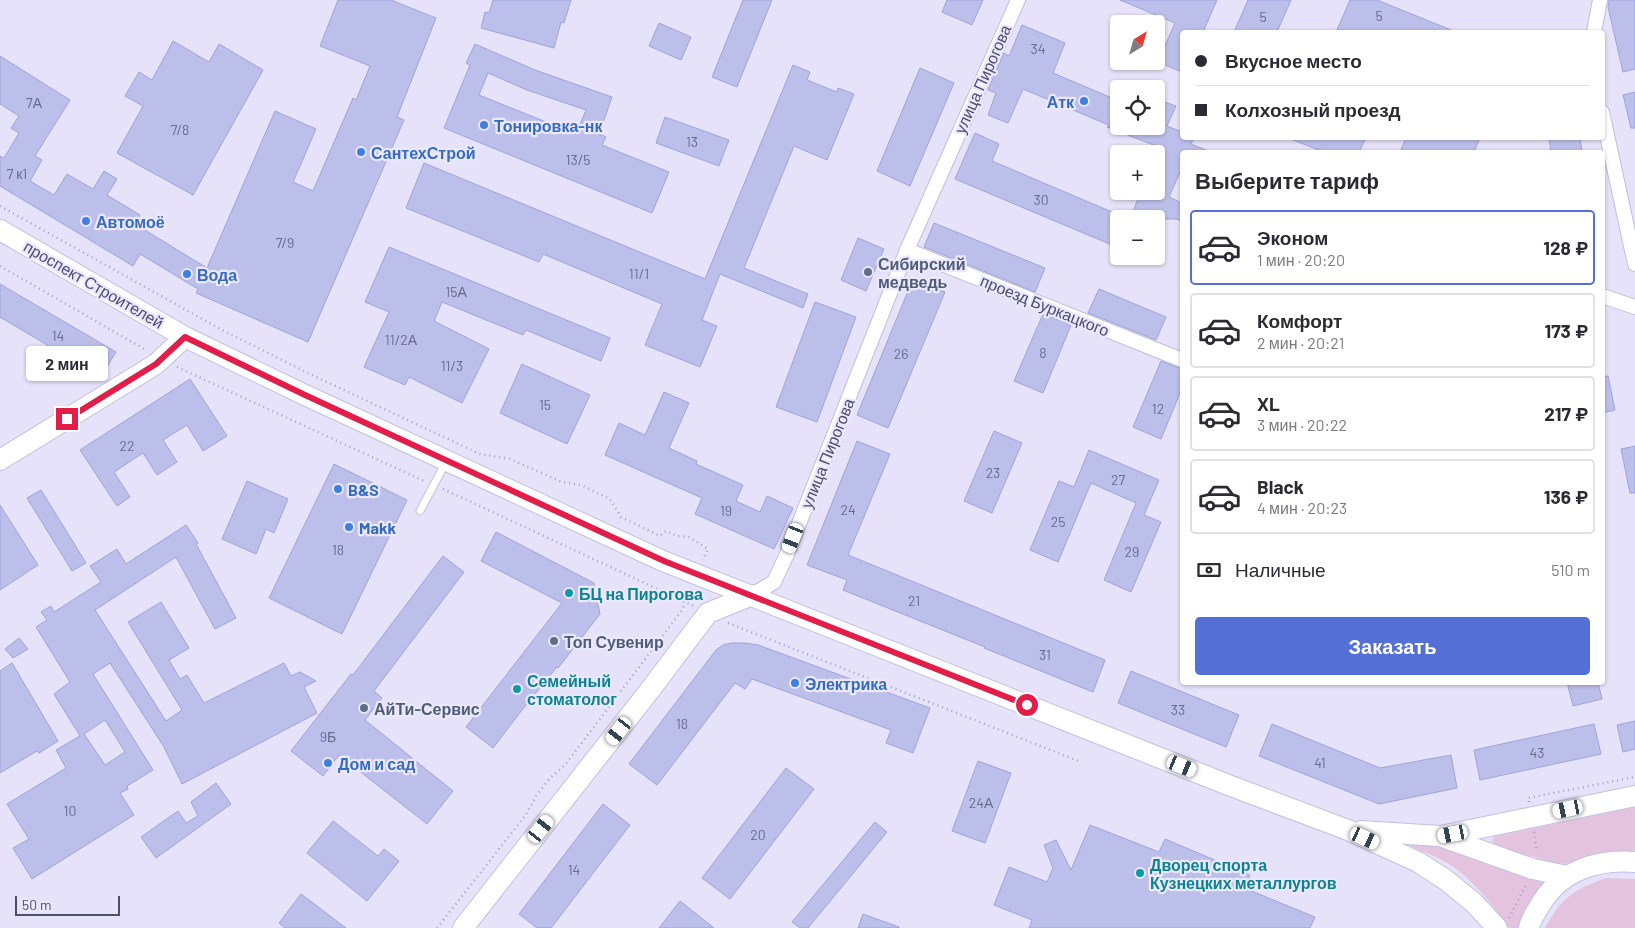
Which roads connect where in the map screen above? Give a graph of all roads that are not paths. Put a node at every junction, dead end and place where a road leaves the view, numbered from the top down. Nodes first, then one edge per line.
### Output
1 (1018, 0) edge
2 (1600, 0) edge
3 (1594, 30) edge
4 (1605, 126) edge
5 (0, 230) edge
6 (907, 250) junction
7 (1635, 264) edge
8 (1605, 297) edge
9 (1635, 307) edge
10 (185, 337) junction
11 (1180, 359) edge
12 (0, 460) edge
13 (447, 460) junction
14 (420, 511) dead end
15 (752, 596) junction
16 (1635, 796) edge
17 (1348, 830) junction
18 (1440, 836) junction
19 (1635, 862) edge
20 (1568, 876) junction
21 (463, 928) edge
22 (1497, 928) edge
23 (1529, 928) edge

1 - 6 street, улица Пирогова
2 - 3 street
4 - 7 street
5 - 10 street, проспект Строителей
6 - 11 street, проезд Буркацкого
6 - 15 street, улица Пирогова
8 - 9 street
10 - 12 street
10 - 13 street, проспект Строителей
13 - 14 lane
13 - 15 street, проспект Строителей
15 - 17 street, проспект Строителей
15 - 21 street, улица Пирогова
16 - 18 street
17 - 18 street
17 - 22 street
18 - 20 street
19 - 20 street
20 - 23 street

